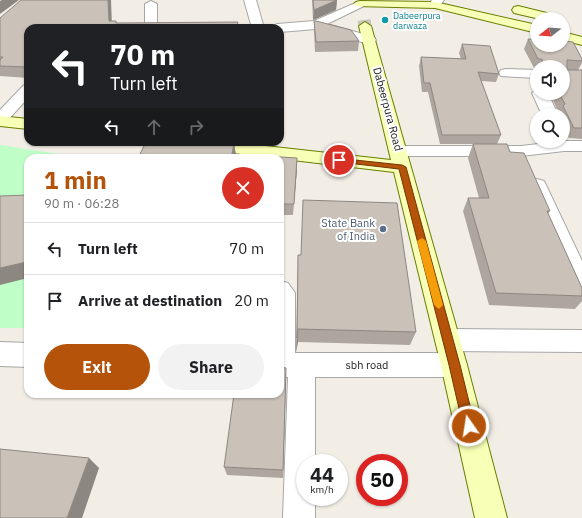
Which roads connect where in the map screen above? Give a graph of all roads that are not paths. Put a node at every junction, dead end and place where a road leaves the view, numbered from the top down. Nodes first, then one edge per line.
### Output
1 (250, 0) edge
2 (360, 2) edge
3 (436, 3) edge
4 (151, 4) dead end
5 (506, 6) dead end
6 (530, 12) edge
7 (151, 24) edge
8 (257, 24) edge
9 (316, 25) junction
10 (284, 27) edge
11 (530, 27) edge
12 (366, 29) junction
13 (570, 38) edge
14 (582, 41) edge
15 (506, 73) dead end
16 (530, 74) edge
17 (24, 93) edge
18 (0, 120) edge
19 (24, 123) edge
20 (570, 144) edge
21 (233, 146) edge
22 (582, 146) edge
23 (537, 148) edge
24 (521, 151) junction
25 (401, 159) junction
26 (582, 286) edge
27 (284, 307) edge
28 (448, 340) junction
29 (582, 341) edge
30 (0, 354) edge
31 (24, 355) edge
32 (288, 365) edge
33 (454, 365) junction
34 (299, 518) edge
35 (490, 518) edge

1 - 8 street
2 - 3 street
2 - 9 street
2 - 12 street, Dabeerpura Road
3 - 11 street
4 - 7 street
5 - 6 street
9 - 10 street
9 - 12 street
12 - 25 street, Dabeerpura Road
13 - 14 street
15 - 16 street
17 - 18 street
18 - 19 street
20 - 22 street
21 - 25 street
23 - 24 street
24 - 25 street
24 - 26 street
25 - 28 street, Dabeerpura Road
27 - 32 street
28 - 29 street
28 - 33 street, Dabeerpura Road
30 - 31 street
32 - 33 street, sbh road
32 - 34 street
33 - 35 street, Dabeerpura Road

